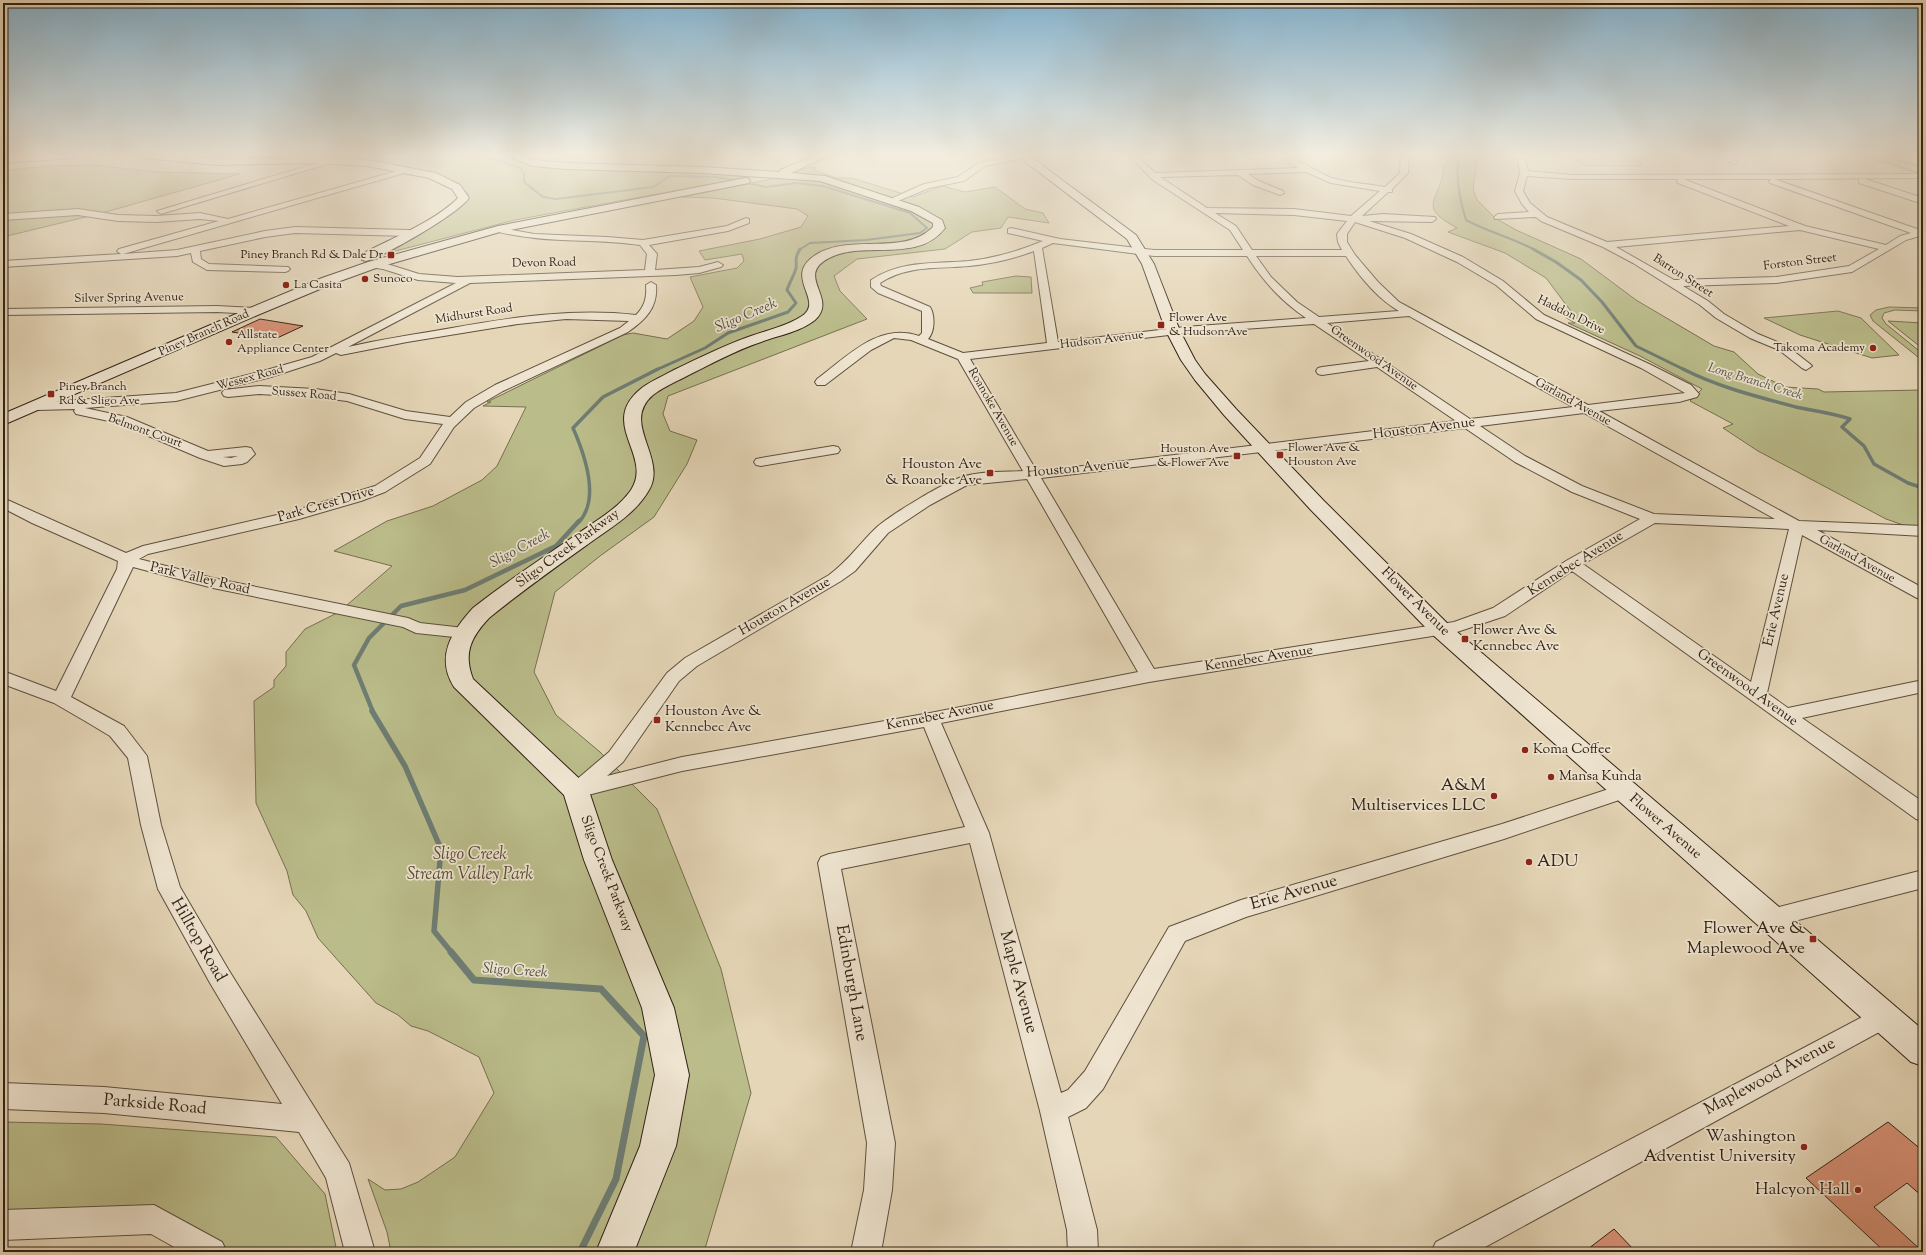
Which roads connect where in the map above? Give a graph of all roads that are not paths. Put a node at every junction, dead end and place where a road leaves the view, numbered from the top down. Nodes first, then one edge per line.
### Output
1 (70, 213) edge
2 (83, 213) edge
3 (156, 213) edge
4 (260, 213) edge
5 (448, 213) edge
6 (582, 213) edge
7 (923, 213) edge
8 (1100, 213) edge
9 (1212, 213) edge
10 (1299, 213) edge
11 (1361, 213) edge
12 (1762, 213) edge
13 (1865, 213) edge
14 (1538, 214) joint
15 (3, 217) edge
16 (1498, 217) dead end
17 (134, 219) junction
18 (1353, 219) junction
19 (1432, 220) dead end
20 (230, 221) junction
21 (746, 221) dead end
22 (1802, 228) junction
23 (498, 229) junction
24 (1011, 231) dead end
25 (1922, 232) edge
26 (409, 233) junction
27 (1053, 240) junction
28 (643, 243) junction
29 (1606, 245) junction
30 (1037, 247) junction
31 (1888, 248) junction
32 (195, 250) junction
33 (1142, 252) junction
34 (1251, 253) junction
35 (1349, 253) junction
36 (95, 259) junction
37 (3, 264) edge
38 (372, 264) junction
39 (718, 265) dead end
40 (285, 270) dead end
41 (468, 279) junction
42 (650, 279) junction
43 (1671, 283) junction
44 (255, 311) junction
45 (3, 312) edge
46 (1411, 313) junction
47 (639, 319) junction
48 (1319, 320) junction
49 (1173, 331) junction
50 (359, 336) junction
51 (921, 340) junction
52 (380, 344) junction
53 (1053, 346) junction
54 (962, 357) junction
55 (316, 359) junction
56 (1380, 363) junction
57 (1806, 366) dead end
58 (1322, 370) dead end
59 (262, 375) junction
60 (821, 382) dead end
61 (259, 390) junction
62 (1693, 394) joint
63 (176, 397) junction
64 (141, 400) junction
65 (31, 408) junction
66 (1585, 409) junction
67 (3, 413) edge
68 (110, 417) junction
69 (3, 420) edge
70 (454, 422) junction
71 (1469, 424) junction
72 (1265, 449) junction
73 (833, 450) dead end
74 (205, 455) dead end
75 (760, 462) dead end
76 (1032, 474) junction
77 (3, 502) edge
78 (1652, 518) junction
79 (1797, 526) junction
80 (1923, 531) edge
81 (126, 559) junction
82 (1572, 564) junction
83 (1923, 595) edge
84 (466, 630) junction
85 (1441, 630) junction
86 (1149, 676) junction
87 (3, 677) edge
88 (1921, 689) edge
89 (1757, 695) junction
90 (61, 698) junction
91 (1784, 715) junction
92 (930, 719) junction
93 (576, 791) junction
94 (1624, 791) junction
95 (1923, 813) edge
96 (978, 834) junction
97 (1923, 880) edge
98 (1771, 918) junction
99 (1882, 1017) junction
100 (1923, 1051) edge
101 (3, 1096) edge
102 (1053, 1111) junction
103 (306, 1120) junction
104 (3, 1225) edge
105 (212, 1252) edge
106 (360, 1252) edge
107 (615, 1252) edge
108 (866, 1252) edge
109 (1083, 1252) edge
110 (1446, 1252) edge

1 - 15 street
2 - 17 street
3 - 17 street
4 - 20 street
5 - 26 street
6 - 23 street, Piney Branch Road
7 - 84 street, Sligo Creek Parkway
8 - 33 street, Flower Avenue
9 - 34 street, Greenwood Avenue
10 - 18 street
11 - 18 street, Garland Avenue
12 - 22 street
13 - 25 street
14 - 16 street
14 - 29 street, Barron Street
17 - 20 street
18 - 19 street
18 - 35 street, Garland Avenue
18 - 62 street, Haddon Drive
20 - 36 street
21 - 28 street
22 - 29 street
22 - 31 street
23 - 28 street
23 - 38 street, Piney Branch Road
24 - 27 street
25 - 31 street, Forston Street
26 - 32 street
26 - 38 street
27 - 30 street
27 - 33 street
28 - 42 street, Park Crest Drive
29 - 43 street, Barron Street
30 - 51 street
30 - 53 street
31 - 43 street, Forston Street
32 - 36 street
32 - 40 street
33 - 34 street
33 - 49 street, Flower Avenue
34 - 35 street
34 - 48 street, Greenwood Avenue
35 - 46 street, Garland Avenue
36 - 37 street
38 - 41 street, Devon Road
38 - 44 street, Piney Branch Road
39 - 42 street, Devon Road
41 - 42 street, Devon Road
41 - 50 street, Wessex Road
42 - 47 street, Park Crest Drive
43 - 57 street, Barron Street
44 - 45 street, Silver Spring Avenue
44 - 65 street, Piney Branch Road
46 - 48 street, Hudson Avenue
46 - 66 street, Garland Avenue
47 - 52 street, Midhurst Road
47 - 70 street, Park Crest Drive
48 - 49 street, Hudson Avenue
48 - 56 street, Greenwood Avenue
49 - 53 street, Hudson Avenue
49 - 72 street, Flower Avenue
50 - 52 street
50 - 55 street, Wessex Road
51 - 54 street, Roanoke Avenue
51 - 60 street
52 - 55 street, Midhurst Road
53 - 54 street, Hudson Avenue
54 - 76 street, Roanoke Avenue
55 - 59 street, Wessex Road
56 - 58 street
56 - 71 street, Greenwood Avenue
59 - 61 street
59 - 63 street, Wessex Road
61 - 63 street, Sussex Road
61 - 70 street, Sussex Road
62 - 66 street, Houston Avenue
63 - 64 street, Wessex Road
64 - 65 street, Wessex Road
64 - 68 street
65 - 67 street
65 - 68 street, Belmont Court
65 - 69 street, Piney Branch Road
66 - 71 street, Houston Avenue
66 - 79 street, Garland Avenue
68 - 74 street, Belmont Court
70 - 81 street, Park Crest Drive
71 - 72 street, Houston Avenue
71 - 78 street, Greenwood Avenue
72 - 76 street, Houston Avenue
72 - 85 street, Flower Avenue
73 - 75 street
76 - 86 street, Roanoke Avenue
76 - 93 street, Houston Avenue
77 - 81 street, Park Valley Road
78 - 79 street
78 - 82 street, Kennebec Avenue
79 - 80 street
79 - 83 street, Garland Avenue
79 - 89 street, Erie Avenue
81 - 84 street, Park Valley Road
81 - 90 street
82 - 85 street, Kennebec Avenue
82 - 89 street, Greenwood Avenue
84 - 93 street, Sligo Creek Parkway
85 - 86 street, Kennebec Avenue
85 - 94 street, Flower Avenue
86 - 92 street, Kennebec Avenue
87 - 90 street, Hilltop Road
88 - 91 street
89 - 91 street, Greenwood Avenue
90 - 103 street, Hilltop Road
91 - 95 street, Greenwood Avenue
92 - 93 street, Kennebec Avenue
92 - 96 street, Maple Avenue
93 - 107 street, Sligo Creek Parkway
94 - 98 street, Flower Avenue
94 - 102 street, Erie Avenue
96 - 102 street, Maple Avenue
96 - 108 street, Edinburgh Lane
97 - 98 street
98 - 99 street, Flower Avenue
99 - 100 street, Flower Avenue
99 - 110 street, Maplewood Avenue
101 - 103 street, Parkside Road
102 - 109 street, Maple Avenue
103 - 106 street, Hilltop Road
104 - 105 street

